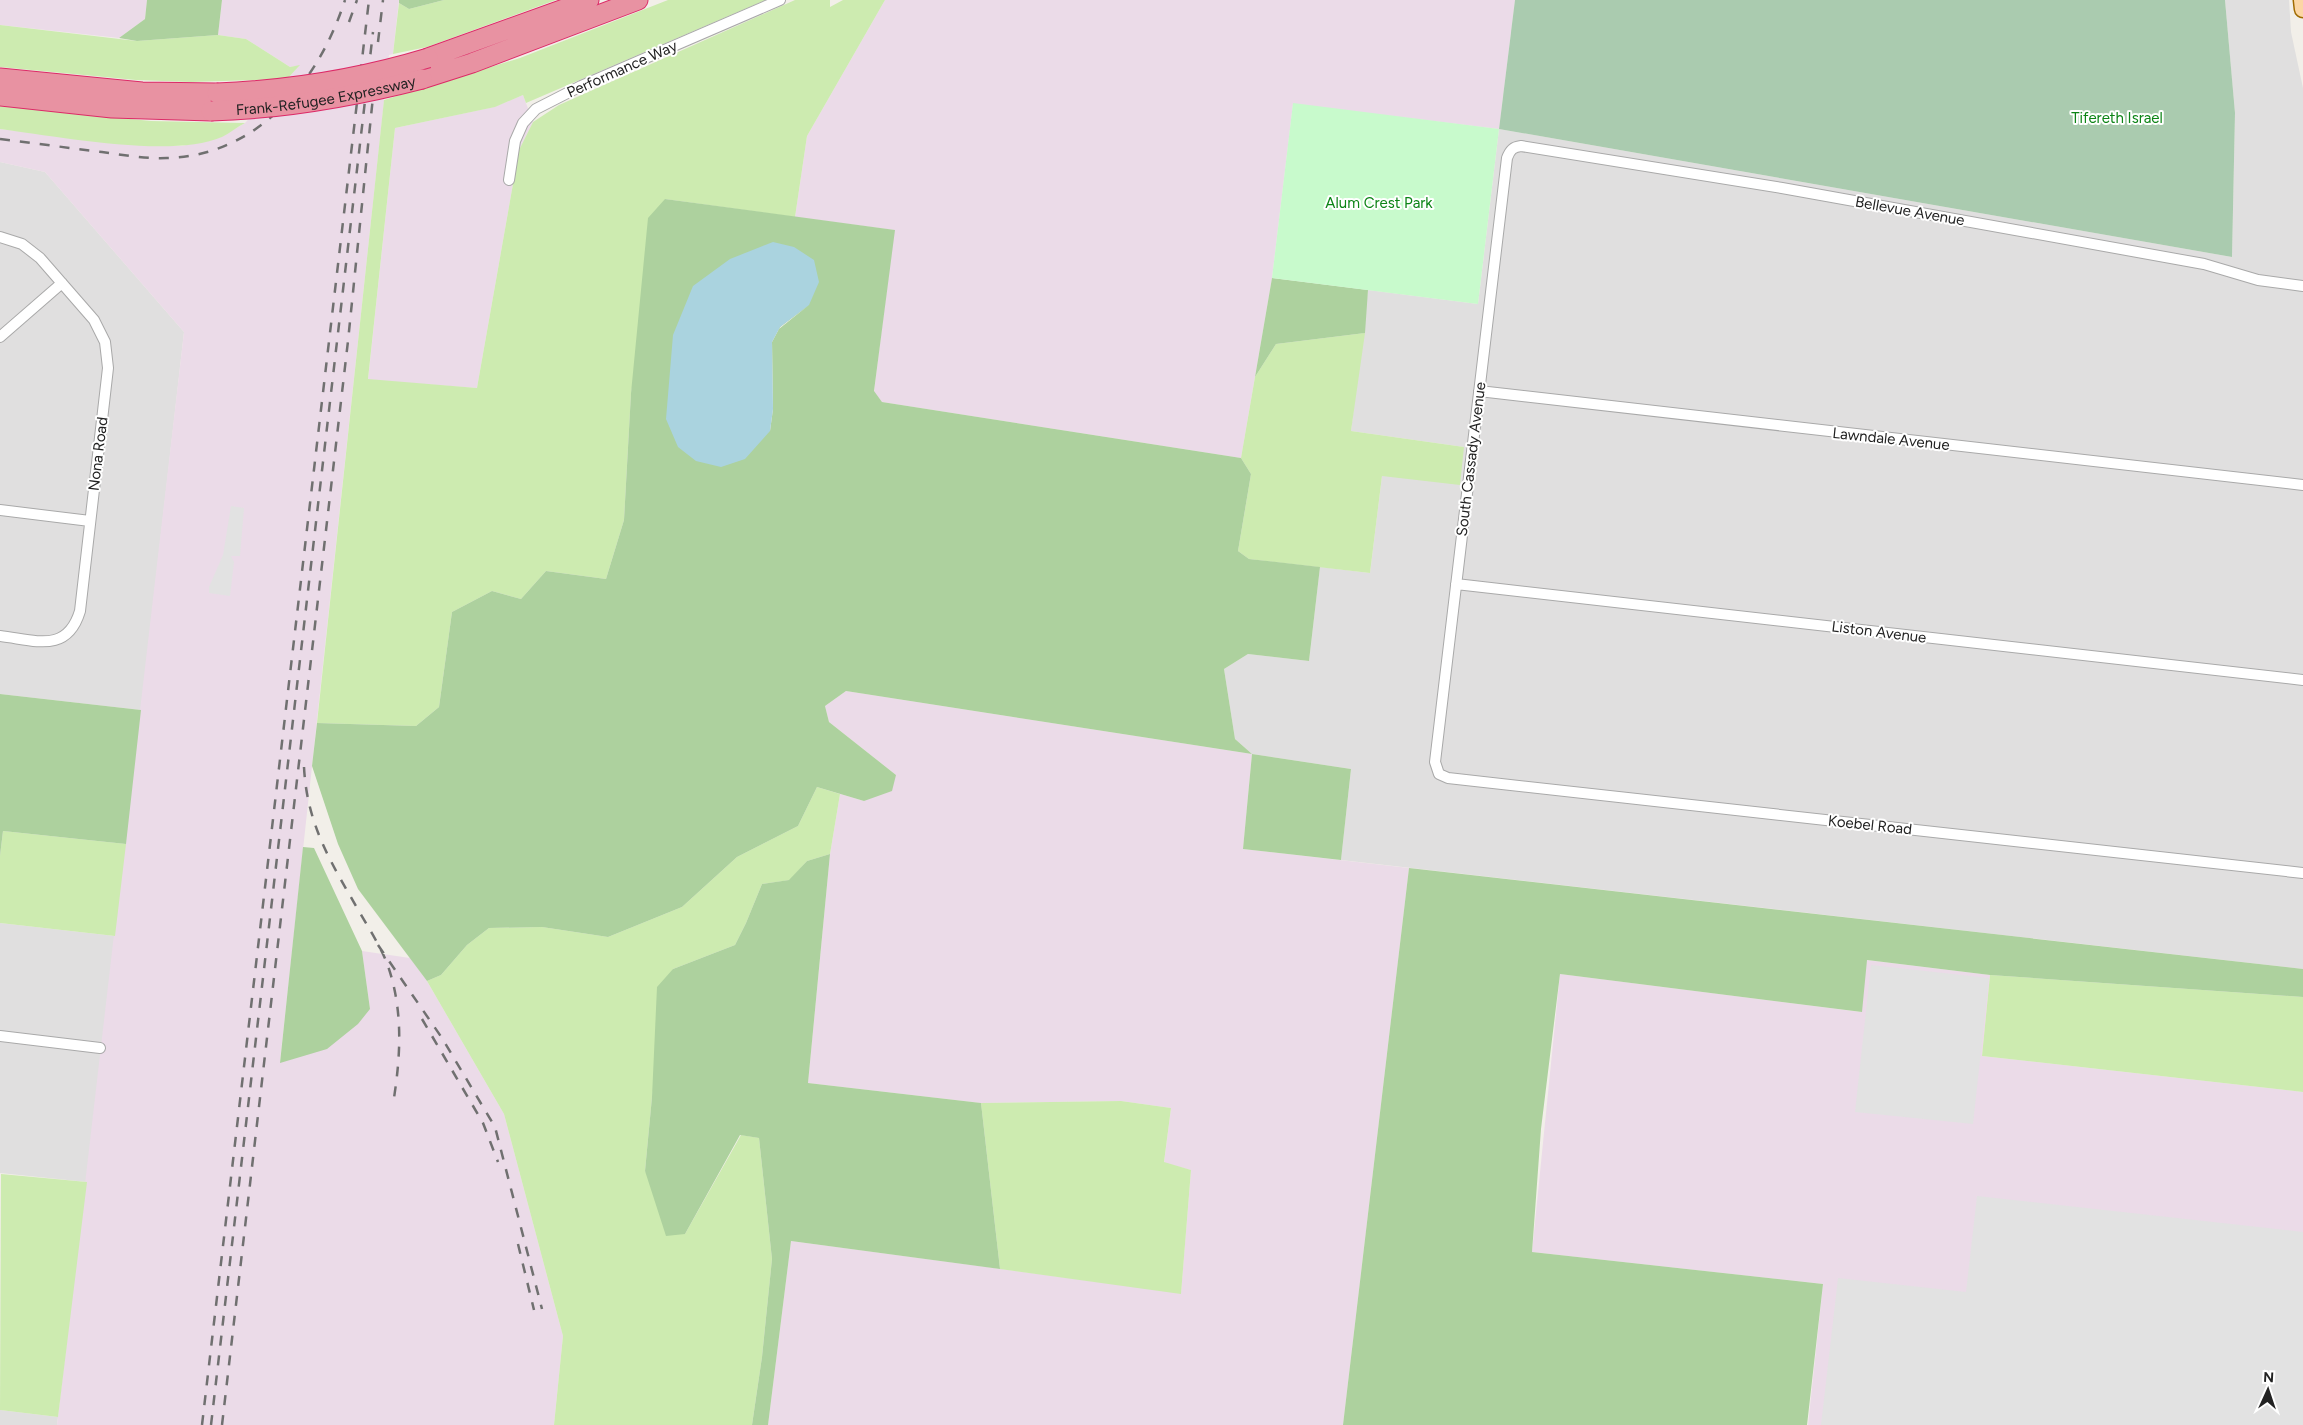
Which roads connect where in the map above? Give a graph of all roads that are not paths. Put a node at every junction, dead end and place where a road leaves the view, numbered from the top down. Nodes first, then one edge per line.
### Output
1 (589, 0) edge
2 (638, 0) edge
3 (780, 0) edge
4 (2302, 0) edge
5 (2303, 9) edge
6 (0, 78) edge
7 (0, 96) edge
8 (1515, 147) joint
9 (509, 180) dead end
10 (0, 237) edge
11 (62, 283) junction
12 (2303, 286) edge
13 (0, 337) edge
14 (1479, 391) junction
15 (2303, 485) edge
16 (0, 510) edge
17 (90, 521) junction
18 (1456, 584) junction
19 (0, 636) edge
20 (2303, 680) edge
21 (1438, 774) joint
22 (2303, 873) edge
23 (0, 1036) edge
24 (100, 1048) dead end

1 - 6 highway, Frank-Refugee Expressway, bridge
2 - 7 highway, Frank-Refugee Expressway, bridge
3 - 9 street, Performance Way
4 - 5 main road
8 - 12 street, Bellevue Avenue
8 - 14 street, South Cassady Avenue
10 - 11 street, Nona Road
11 - 13 street
11 - 17 street, Nona Road
14 - 15 street, Lawndale Avenue
14 - 18 street, South Cassady Avenue
16 - 17 street
17 - 19 street, Nona Road
18 - 20 street, Liston Avenue
18 - 21 street, South Cassady Avenue
21 - 22 street, Koebel Road
23 - 24 street

